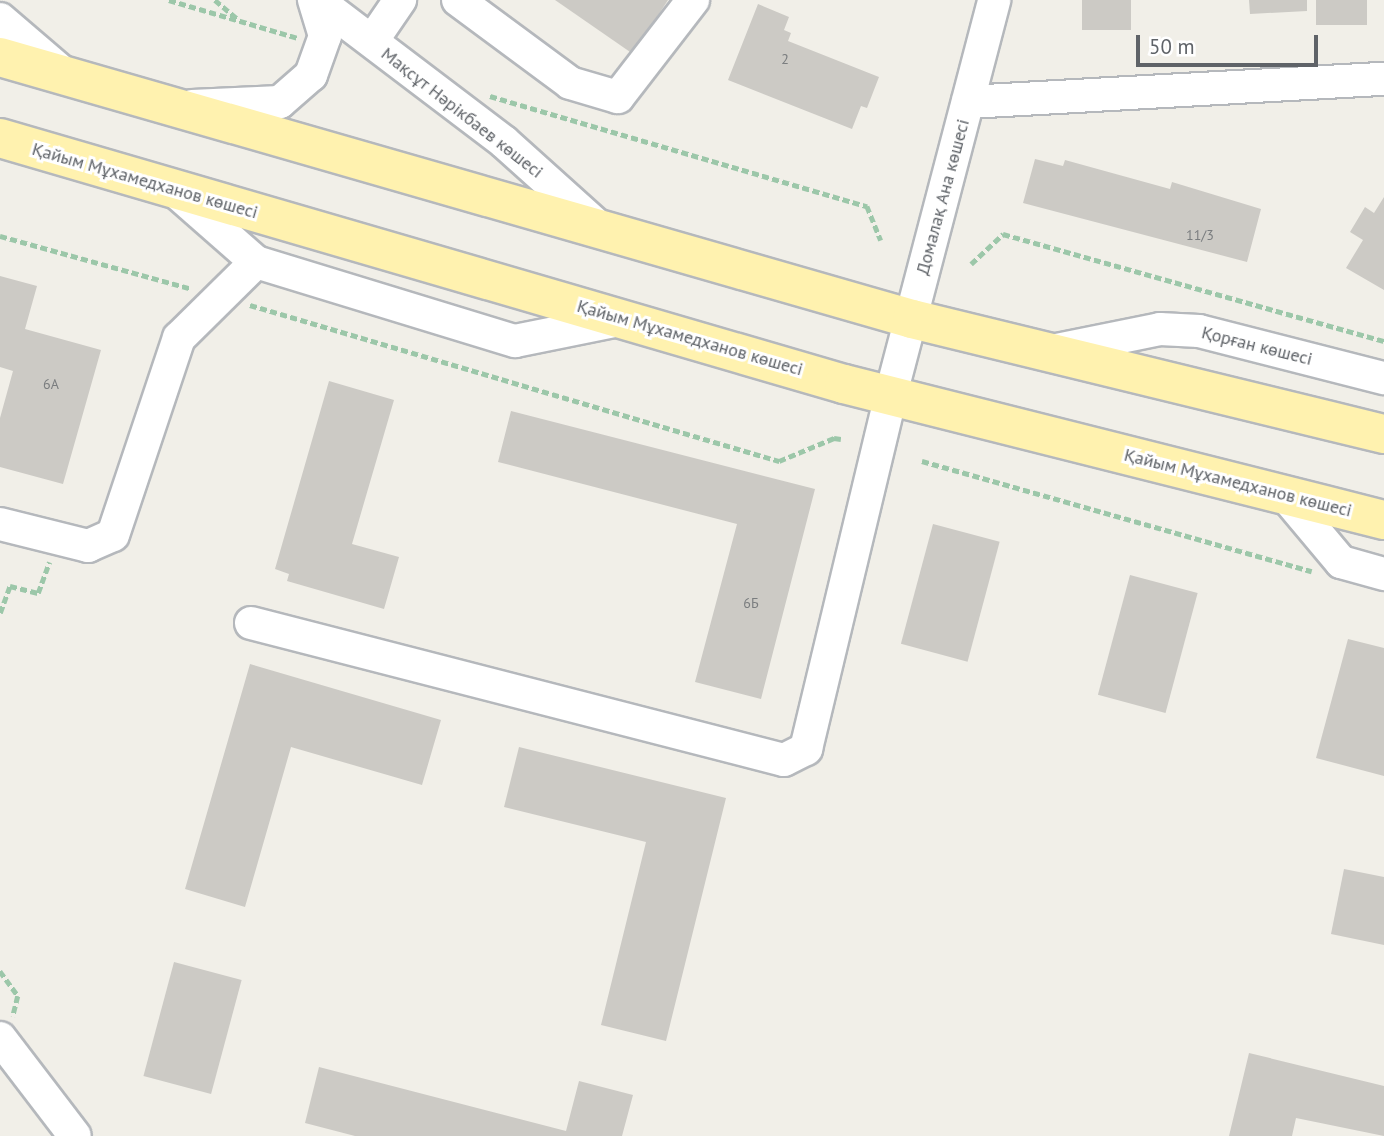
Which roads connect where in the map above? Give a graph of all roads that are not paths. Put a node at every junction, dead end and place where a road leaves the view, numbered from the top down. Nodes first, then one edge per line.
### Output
1 (315, 0) edge
2 (400, 0) edge
3 (458, 0) edge
4 (693, 0) edge
5 (994, 0) edge
6 (0, 19) edge
7 (372, 41) junction
8 (0, 57) edge
9 (66, 77) junction
10 (1384, 79) edge
11 (968, 102) junction
12 (171, 107) junction
13 (0, 138) edge
14 (41, 151) junction
15 (0, 159) edge
16 (173, 189) junction
17 (603, 230) junction
18 (256, 262) junction
19 (624, 318) junction
20 (912, 319) junction
21 (1046, 352) junction
22 (1384, 378) edge
23 (891, 394) junction
24 (1384, 411) edge
25 (1339, 423) junction
26 (1384, 434) edge
27 (1284, 494) junction
28 (1384, 520) edge
29 (0, 524) edge
30 (1384, 574) edge
31 (251, 624) dead end
32 (3, 1042) edge
33 (75, 1136) edge

1 - 7 street, Мақсұт Нәрікбаев көшесі
1 - 12 street
2 - 7 street
3 - 4 street
5 - 11 street, Домалақ Ана көшесі
6 - 9 street
7 - 17 street, Мақсұт Нәрікбаев көшесі
8 - 9 main road
9 - 12 main road
10 - 11 street
11 - 20 street, Домалақ Ана көшесі
12 - 17 main road
13 - 14 main road, Қайым Мұхамедханов көшесі
14 - 15 street
14 - 16 main road, Қайым Мұхамедханов көшесі
16 - 18 street
16 - 19 main road, Қайым Мұхамедханов көшесі
17 - 20 main road
18 - 19 street
18 - 29 street
19 - 23 main road, Қайым Мұхамедханов көшесі
20 - 21 main road
20 - 23 street, Домалақ Ана көшесі
21 - 22 street, Қорған көшесі
21 - 25 main road
23 - 27 main road, Қайым Мұхамедханов көшесі
23 - 31 street, Домалақ Ана көшесі
24 - 25 main road
25 - 26 main road
27 - 28 main road, Қайым Мұхамедханов көшесі
27 - 30 street
32 - 33 street

